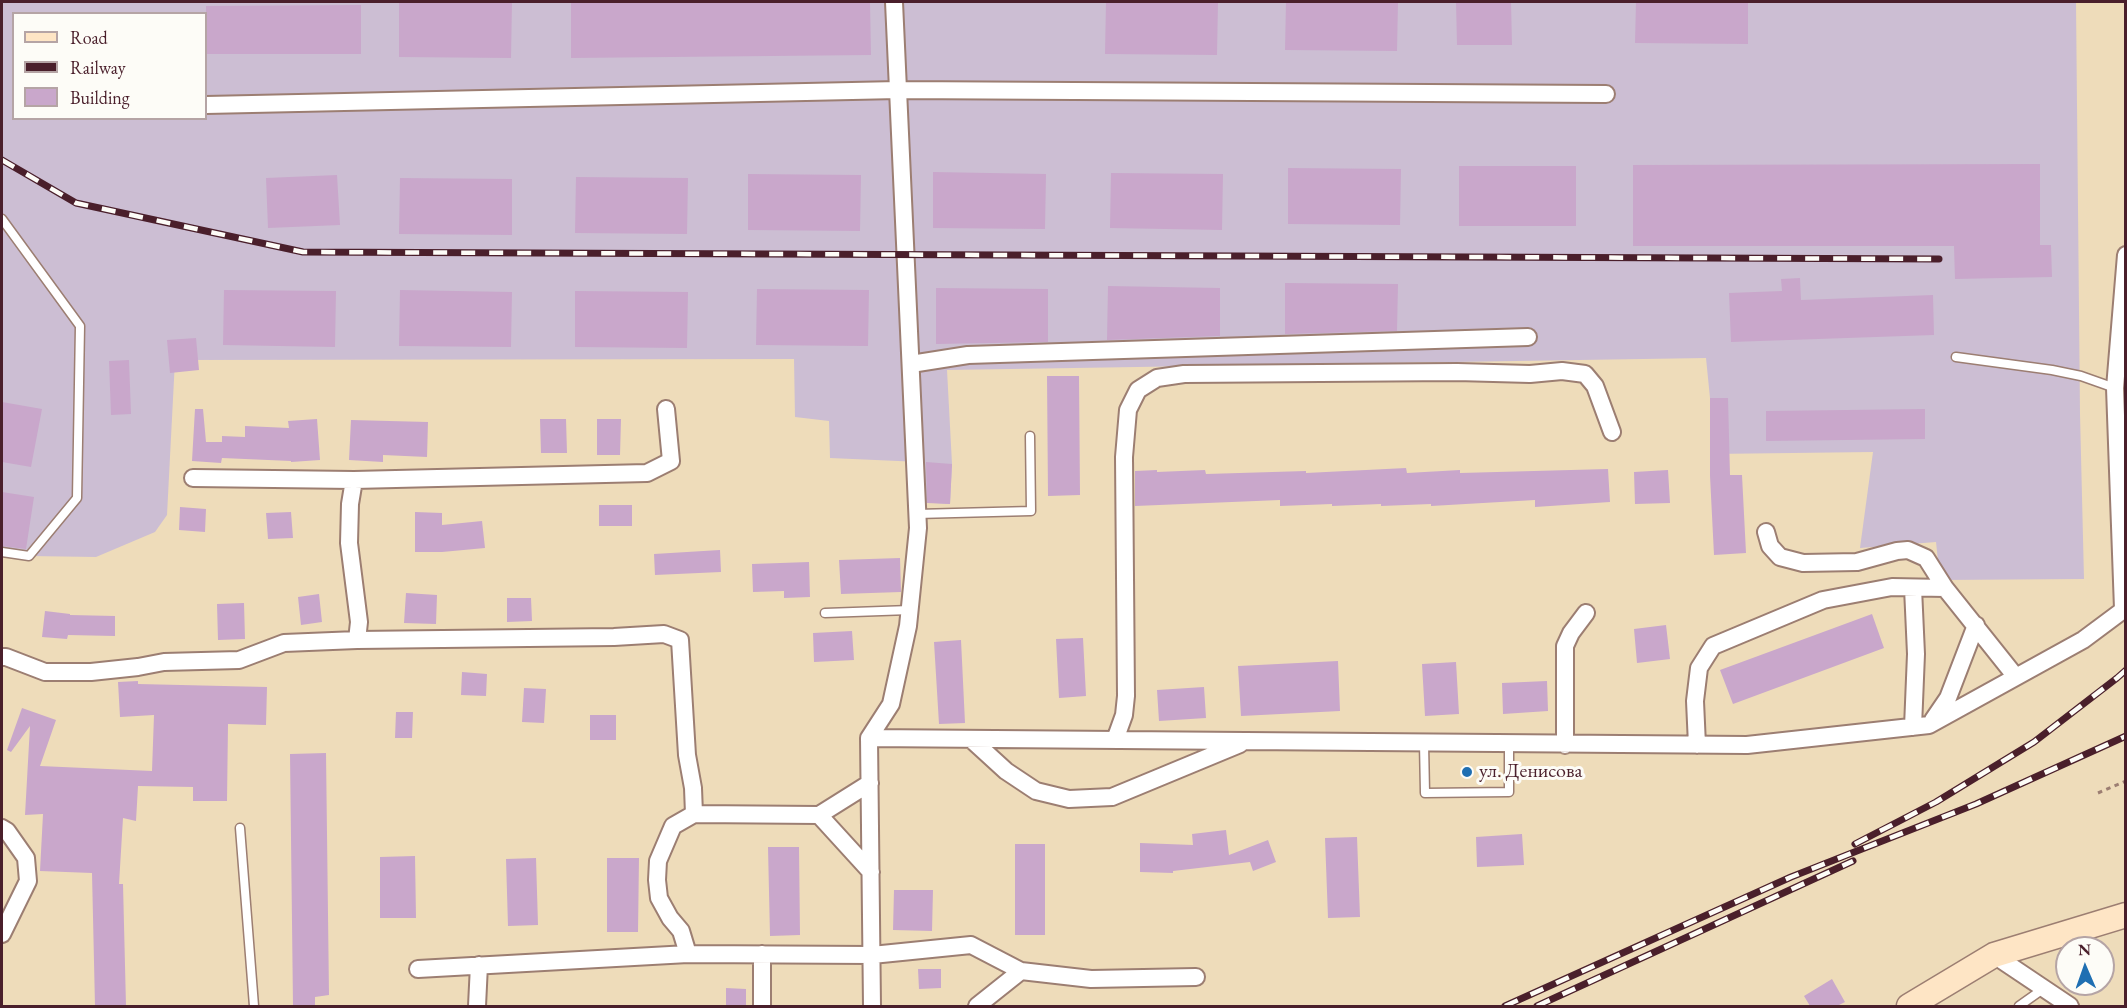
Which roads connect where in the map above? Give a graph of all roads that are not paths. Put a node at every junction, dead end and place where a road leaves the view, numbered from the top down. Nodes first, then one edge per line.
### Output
1 (894, 2) edge
2 (898, 90) junction
3 (1606, 94) dead end
4 (207, 105) edge
5 (2, 219) edge
6 (2126, 255) edge
7 (1528, 338) dead end
8 (1956, 357) dead end
9 (911, 364) junction
10 (2115, 388) junction
11 (666, 409) dead end
12 (1612, 432) dead end
13 (1030, 436) dead end
14 (193, 478) dead end
15 (354, 480) junction
16 (917, 514) junction
17 (1766, 532) dead end
18 (2, 552) edge
19 (1913, 588) junction
20 (1945, 588) junction
21 (2124, 608) edge
22 (910, 610) junction
23 (1586, 613) dead end
24 (825, 614) dead end
25 (1976, 625) junction
26 (357, 640) junction
27 (2, 657) edge
28 (2016, 677) junction
29 (1921, 726) junction
30 (869, 738) junction
31 (971, 738) junction
32 (1115, 740) junction
33 (1247, 741) junction
34 (1424, 743) junction
35 (1509, 744) junction
36 (1565, 745) junction
37 (1697, 745) junction
38 (870, 783) junction
39 (694, 814) junction
40 (819, 815) junction
41 (2, 828) edge
42 (240, 828) dead end
43 (871, 872) junction
44 (2126, 915) edge
45 (2, 934) edge
46 (688, 954) junction
47 (762, 954) junction
48 (872, 955) junction
49 (1994, 955) junction
50 (479, 965) junction
51 (418, 969) dead end
52 (1021, 970) junction
53 (1196, 977) dead end
54 (2043, 989) junction
55 (254, 1006) edge
56 (477, 1006) edge
57 (762, 1006) edge
58 (872, 1006) edge
59 (977, 1006) edge
60 (1909, 1006) edge
61 (2019, 1006) edge
62 (2070, 1006) edge

1 - 2 street
2 - 3 street
2 - 4 street
2 - 9 street
5 - 18 lane
6 - 10 street
7 - 9 street
8 - 10 lane
9 - 16 street
10 - 21 street
11 - 15 street
12 - 32 street
13 - 16 lane
14 - 15 street
15 - 26 street
16 - 22 street
17 - 20 street
19 - 20 street
19 - 29 street
19 - 37 street
20 - 25 street
21 - 28 street
22 - 24 lane
22 - 30 street
23 - 36 street
25 - 28 street
25 - 29 street
26 - 27 street
26 - 39 street
28 - 29 street
29 - 37 street
30 - 31 street
30 - 38 street
31 - 32 street
31 - 33 street
32 - 33 street
33 - 34 street
34 - 35 street
34 - 35 lane
35 - 36 street
36 - 37 street
38 - 40 street
38 - 43 street
39 - 40 street
39 - 46 street
40 - 43 street
41 - 45 street
42 - 55 lane
43 - 48 street
44 - 49 main road
46 - 47 street
46 - 50 street
47 - 48 street
47 - 57 street
48 - 52 street
48 - 58 street
49 - 54 street
49 - 60 main road
50 - 51 street
50 - 56 street
52 - 53 street
52 - 59 street
54 - 61 lane
54 - 62 street

